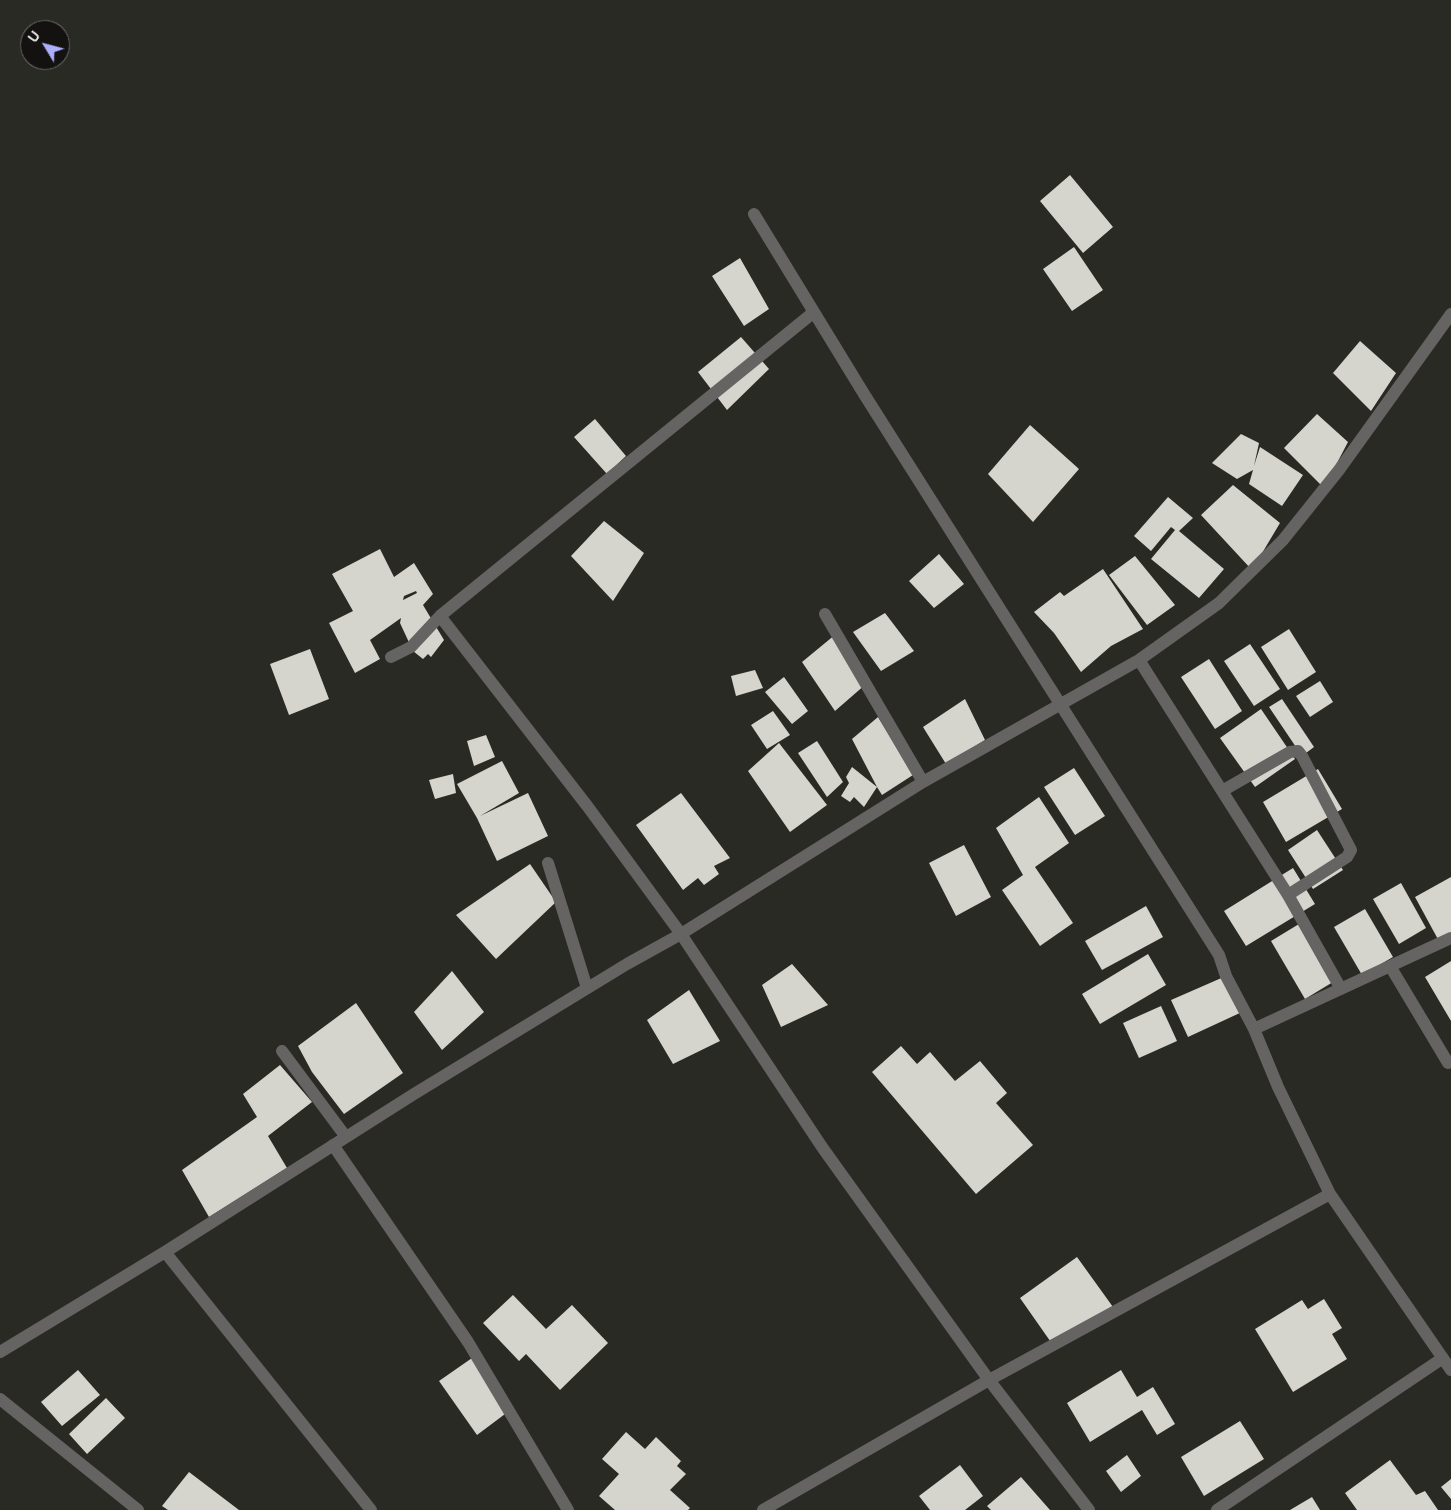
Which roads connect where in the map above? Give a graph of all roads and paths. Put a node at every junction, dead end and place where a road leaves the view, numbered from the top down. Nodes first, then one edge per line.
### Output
1 (754, 214) dead end
2 (814, 312) junction
3 (1451, 314) edge
4 (824, 614) dead end
5 (440, 616) junction
6 (391, 658) dead end
7 (1139, 660) junction
8 (1060, 703) junction
9 (923, 782) junction
10 (1222, 791) junction
11 (548, 863) dead end
12 (1288, 895) junction
13 (681, 934) junction
14 (1451, 938) edge
15 (1390, 966) junction
16 (587, 988) junction
17 (1341, 989) junction
18 (1254, 1029) junction
19 (282, 1051) dead end
20 (1448, 1063) dead end
21 (346, 1137) junction
22 (333, 1145) junction
23 (1330, 1194) junction
24 (165, 1252) junction
25 (0, 1352) edge
26 (1443, 1358) junction
27 (1451, 1370) edge
28 (989, 1380) junction
29 (0, 1398) edge
30 (138, 1510) edge
31 (371, 1510) edge
32 (568, 1510) edge
33 (762, 1510) edge
34 (1088, 1510) edge
35 (1217, 1510) edge

1 - 2 street
2 - 5 street
2 - 8 street
3 - 7 street
4 - 9 street
5 - 6 street
5 - 13 street
7 - 8 street
7 - 10 street
8 - 9 street
8 - 18 street
9 - 13 street
10 - 12 street
10 - 12 street
11 - 16 street
12 - 17 street
13 - 16 street
13 - 28 street
14 - 15 street
15 - 17 street
15 - 20 street
16 - 21 street
17 - 18 street
18 - 23 street
19 - 21 street
21 - 22 street
22 - 24 street
22 - 32 street
23 - 26 street
23 - 28 street
24 - 25 street
24 - 31 street
26 - 27 street
26 - 35 street
28 - 33 street
28 - 34 street
29 - 30 street

